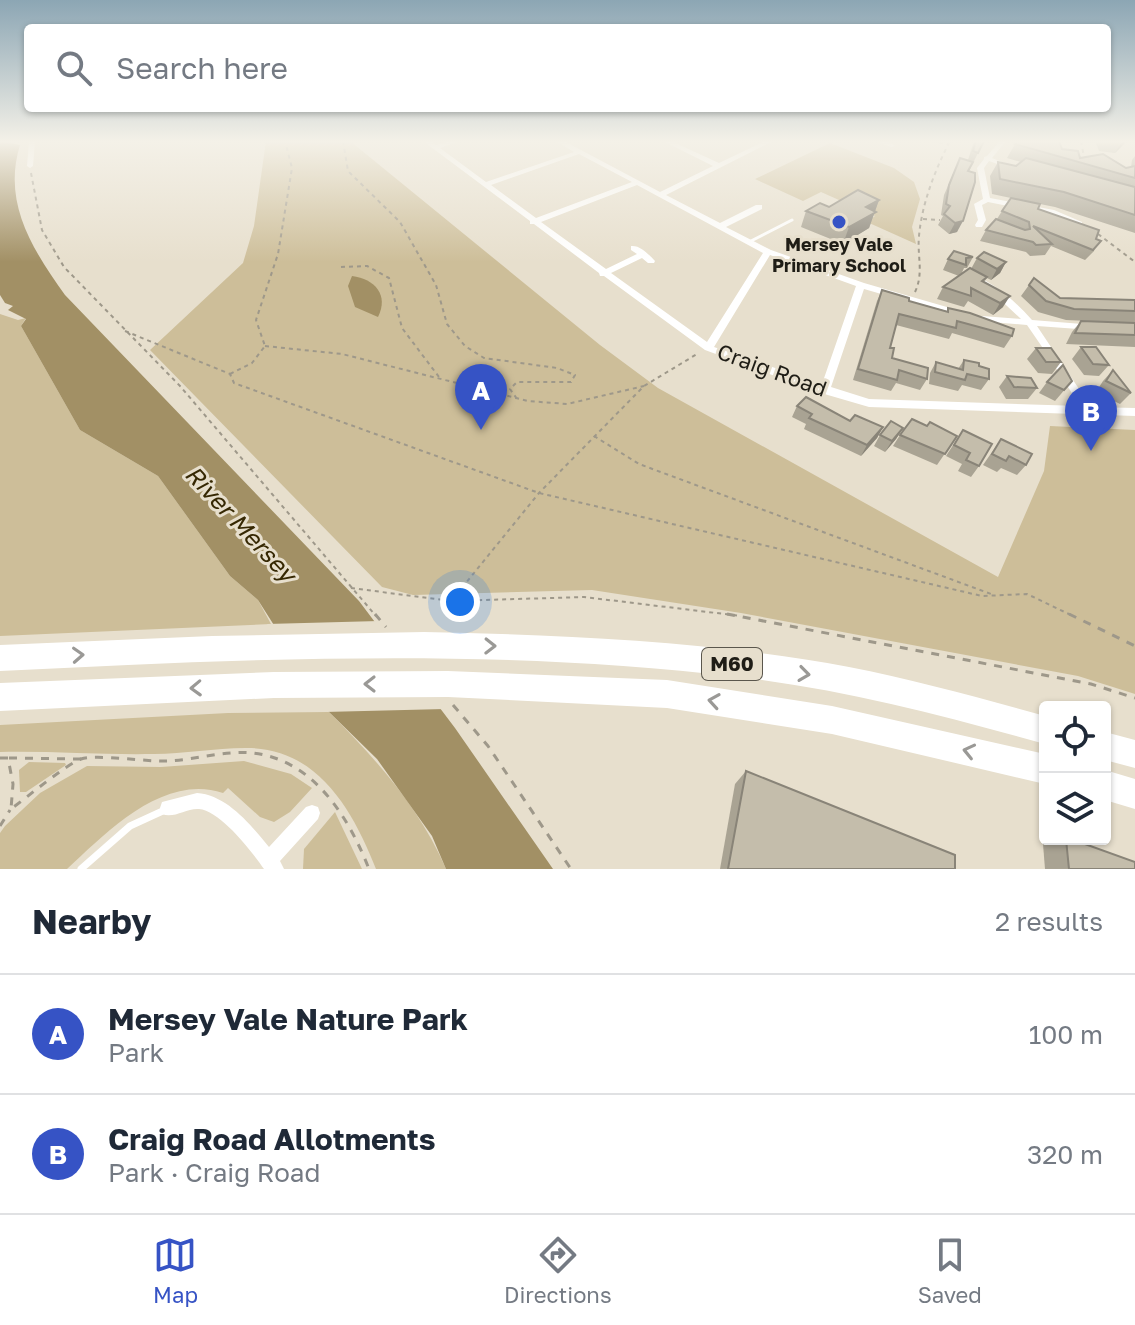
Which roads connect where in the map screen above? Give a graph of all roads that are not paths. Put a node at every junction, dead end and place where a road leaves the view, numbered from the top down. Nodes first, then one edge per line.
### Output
1 (480, 182) edge
2 (495, 182) edge
3 (634, 182) edge
4 (687, 182) edge
5 (983, 182) edge
6 (637, 183) junction
7 (485, 185) junction
8 (659, 195) junction
9 (987, 200) junction
10 (759, 207) dead end
11 (792, 220) dead end
12 (533, 222) junction
13 (994, 225) edge
14 (719, 227) junction
15 (1097, 232) edge
16 (749, 242) junction
17 (634, 248) dead end
18 (768, 252) junction
19 (644, 254) junction
20 (651, 261) dead end
21 (965, 273) edge
22 (603, 274) junction
23 (861, 285) junction
24 (1030, 324) junction
25 (1105, 327) edge
26 (708, 348) junction
27 (825, 390) junction
28 (1088, 410) junction
29 (1135, 412) edge
30 (0, 658) edge
31 (0, 697) edge
32 (1039, 729) edge
33 (1111, 748) edge
34 (1135, 754) edge
35 (1039, 768) edge
36 (1111, 787) edge
37 (1135, 794) edge
38 (168, 808) joint
39 (312, 813) dead end
40 (272, 864) edge
41 (81, 869) edge

1 - 7 street, Craig Road
2 - 7 street
3 - 6 street
4 - 8 street
5 - 9 street
6 - 8 street
6 - 12 street
7 - 12 street, Craig Road
8 - 14 street
9 - 13 street
9 - 15 street
10 - 14 street
11 - 16 lane
12 - 22 street, Craig Road
14 - 16 street
16 - 18 street
17 - 19 street
18 - 23 street
18 - 26 street
19 - 20 street
19 - 22 street
21 - 24 street
22 - 26 street, Craig Road
23 - 24 street
23 - 27 street
24 - 25 street
24 - 28 street
26 - 27 street, Craig Road
27 - 28 street, Craig Road
28 - 29 street, Craig Road
30 -> 32 highway, M60
35 -> 31 highway, M60
33 - 34 highway
36 - 37 highway
38 - 40 street
38 - 41 lane
39 - 40 street

